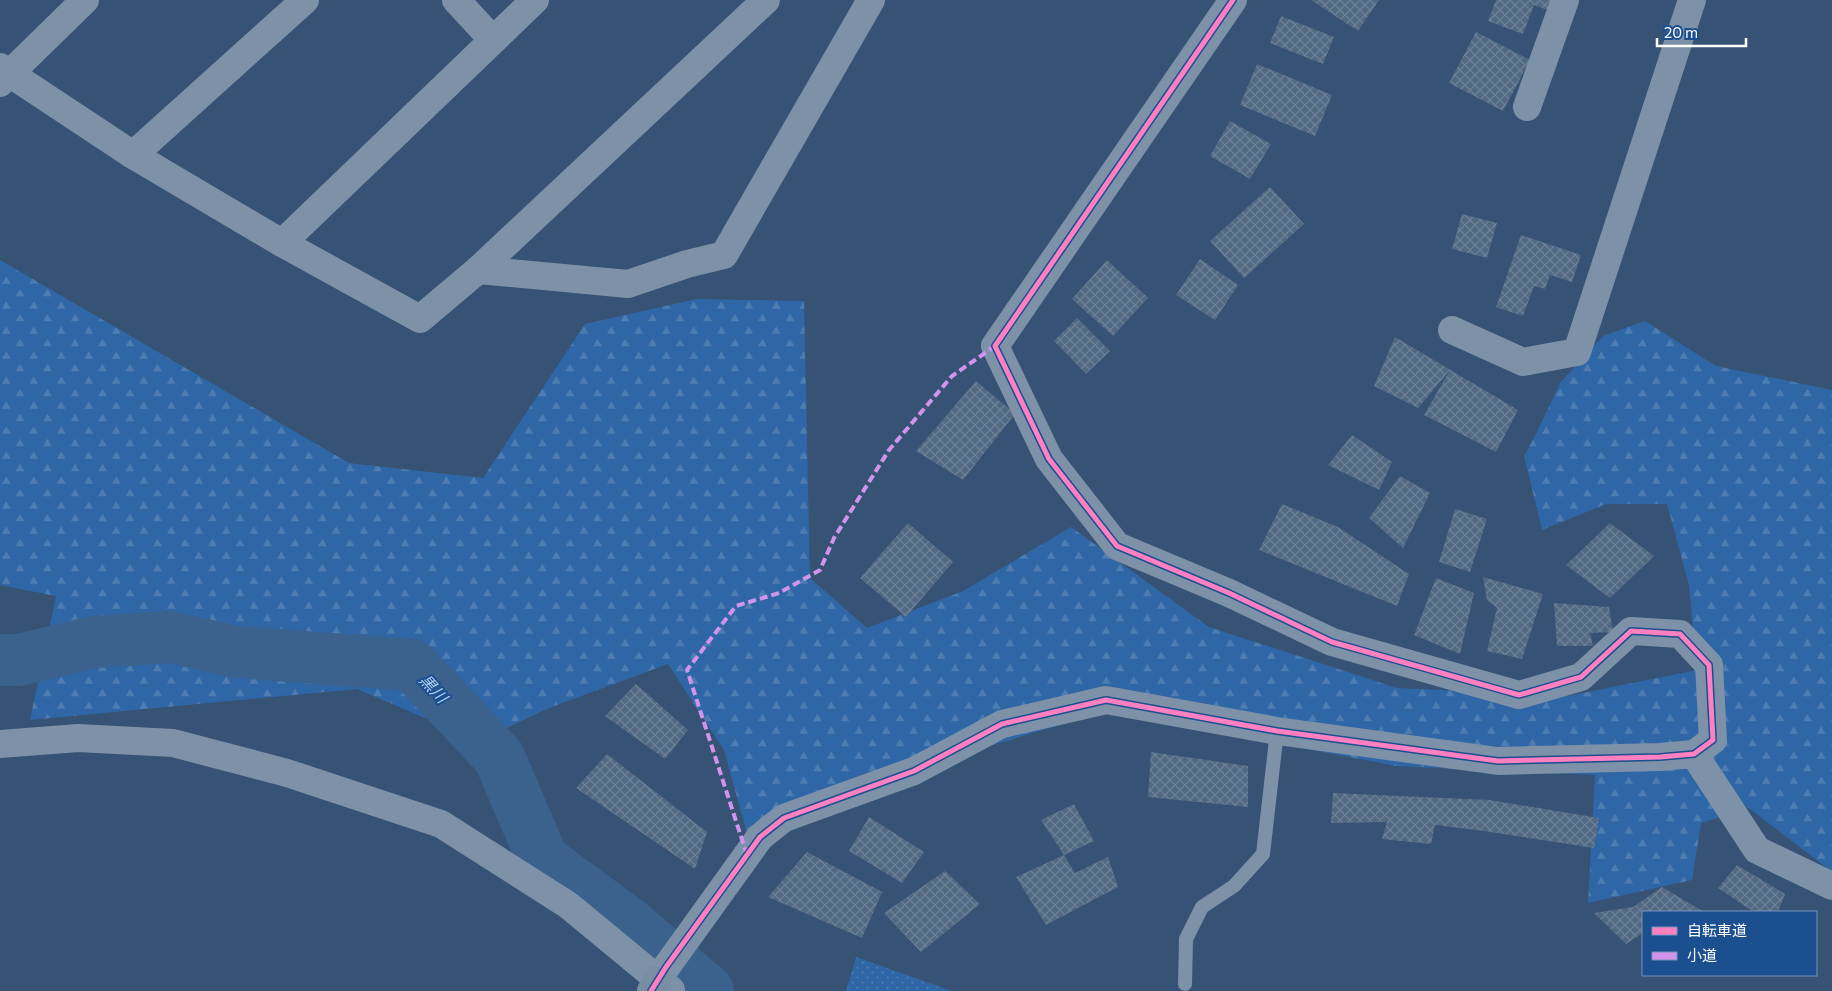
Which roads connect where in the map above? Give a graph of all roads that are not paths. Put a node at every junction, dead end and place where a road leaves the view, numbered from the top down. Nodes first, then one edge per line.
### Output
1 (85, 0) edge
2 (305, 0) edge
3 (456, 0) edge
4 (535, 0) edge
5 (766, 0) edge
6 (871, 0) edge
7 (1233, 0) edge
8 (1565, 0) edge
9 (1692, 0) edge
10 (493, 40) junction
11 (3, 74) edge
12 (1527, 107) dead end
13 (133, 155) junction
14 (282, 243) junction
15 (478, 270) junction
16 (1452, 330) dead end
17 (1277, 731) junction
18 (0, 744) edge
19 (1694, 754) junction
20 (1832, 886) edge
21 (662, 982) edge
22 (1185, 984) dead end

1 - 11 street
2 - 13 street
3 - 10 street
4 - 10 street
5 - 15 street
6 - 15 street
7 - 19 street
8 - 12 street
9 - 16 street
10 - 14 street
11 - 13 street
13 - 14 street
14 - 15 street
17 - 19 street
17 - 21 street
17 - 22 lane
18 - 21 street
19 - 20 street

